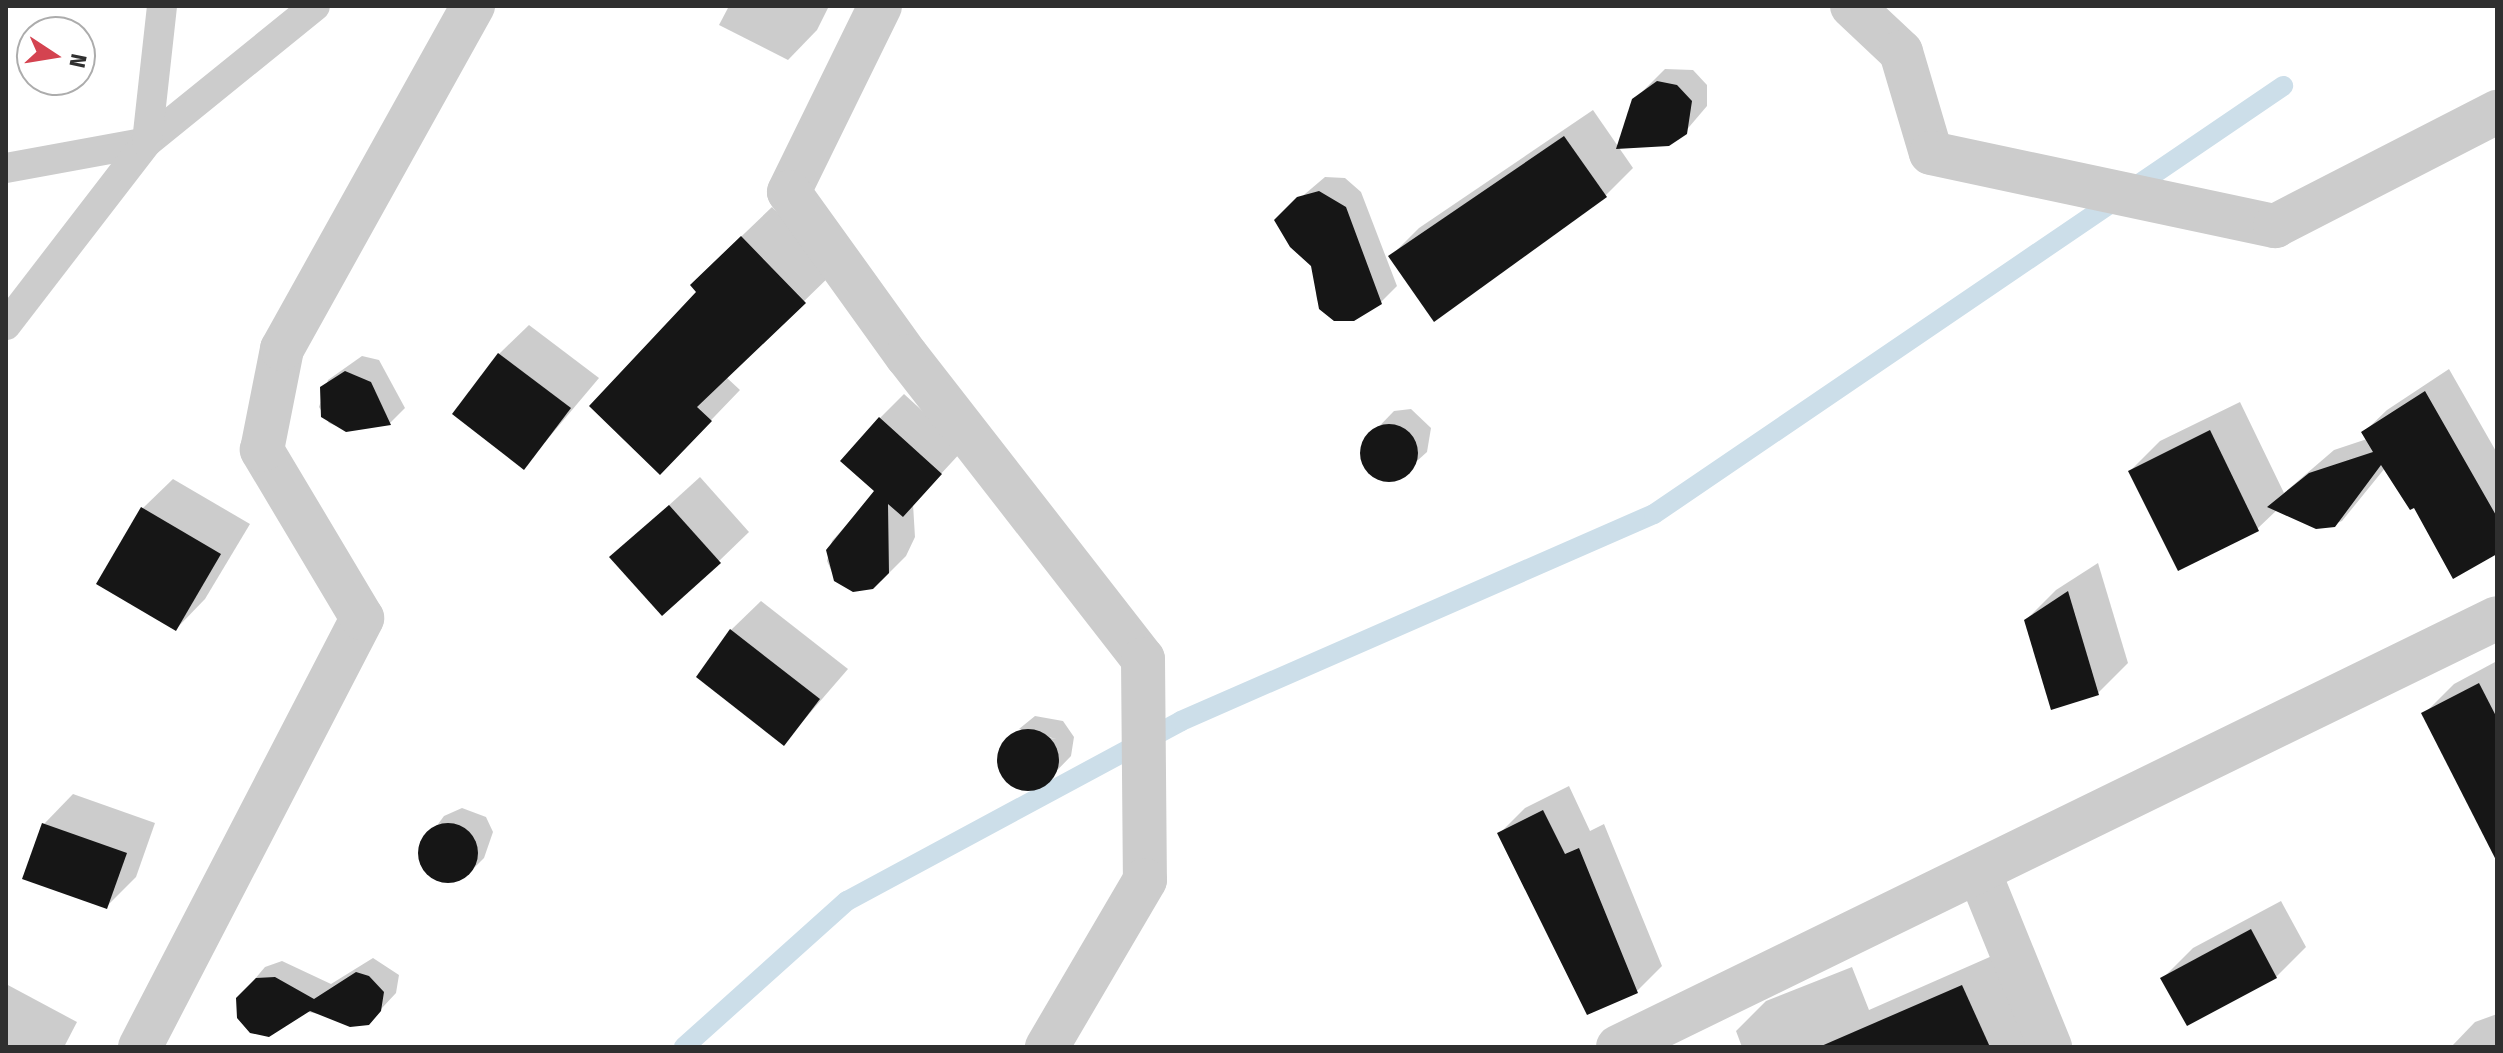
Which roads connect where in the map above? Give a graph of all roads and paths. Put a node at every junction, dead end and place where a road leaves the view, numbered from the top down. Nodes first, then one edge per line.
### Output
1 (162, 6) edge
2 (315, 6) edge
3 (473, 6) edge
4 (880, 6) edge
5 (1852, 6) edge
6 (2497, 112) edge
7 (147, 142) junction
8 (6, 168) edge
9 (6, 325) edge
10 (2497, 618) edge
11 (1979, 872) junction
12 (140, 1047) edge
13 (1047, 1047) edge
14 (1618, 1047) edge
15 (2050, 1047) edge

1 - 7 lane
2 - 7 lane
3 - 12 street
4 - 13 street
5 - 6 street
7 - 8 lane
7 - 9 lane
10 - 11 street
11 - 14 street
11 - 15 street

